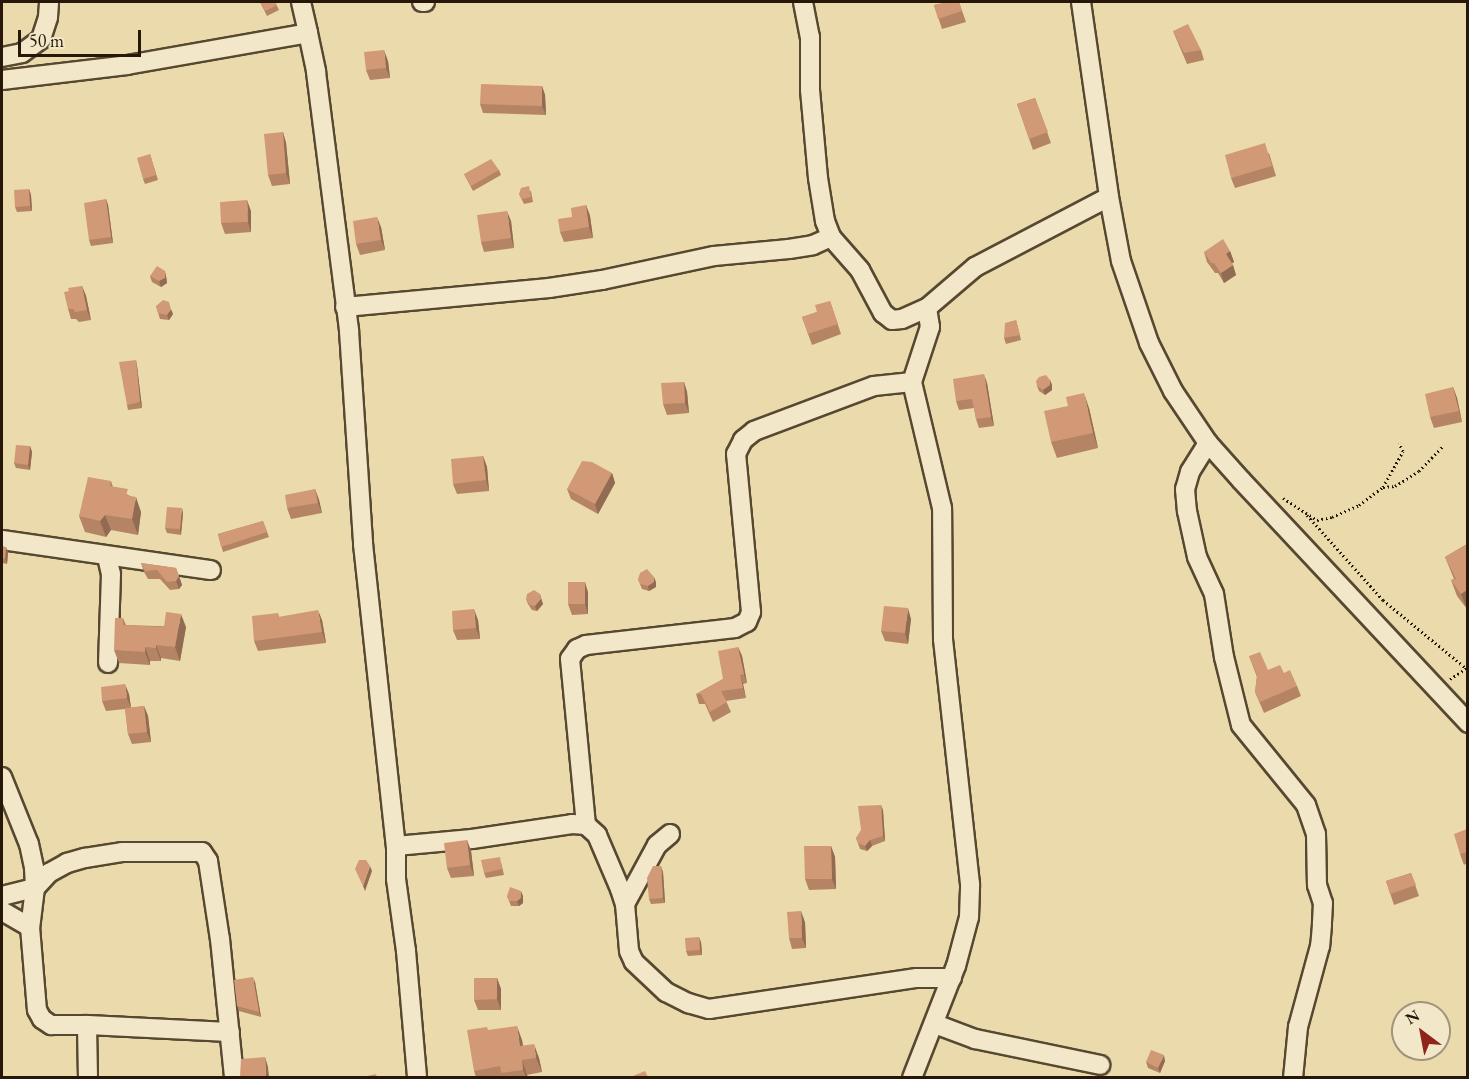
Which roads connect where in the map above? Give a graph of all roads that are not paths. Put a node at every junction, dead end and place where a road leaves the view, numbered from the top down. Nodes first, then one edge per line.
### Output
1 (49, 2) edge
2 (301, 2) edge
3 (804, 2) edge
4 (1081, 2) edge
5 (308, 33) junction
6 (2, 57) edge
7 (2, 80) edge
8 (1109, 197) junction
9 (831, 237) junction
10 (345, 307) junction
11 (927, 308) junction
12 (912, 382) junction
13 (1208, 443) junction
14 (2, 540) edge
15 (107, 557) junction
16 (211, 570) dead end
17 (108, 663) dead end
18 (1467, 723) edge
19 (2, 777) edge
20 (586, 825) junction
21 (670, 834) dead end
22 (396, 846) junction
23 (35, 888) junction
24 (2, 896) edge
25 (625, 904) junction
26 (2, 911) edge
27 (30, 927) junction
28 (952, 978) junction
29 (934, 1024) junction
30 (87, 1025) junction
31 (230, 1032) junction
32 (1100, 1065) dead end
33 (88, 1077) edge
34 (234, 1077) edge
35 (417, 1077) edge
36 (912, 1077) edge
37 (1293, 1077) edge

1 - 6 street
2 - 5 street
3 - 9 street
4 - 8 street
5 - 7 street
5 - 10 street
8 - 11 street
8 - 13 street
9 - 10 street
9 - 11 street
10 - 22 street
11 - 12 street
12 - 20 street
12 - 28 street
13 - 18 street
13 - 37 street
14 - 15 street
15 - 16 street
15 - 17 street
19 - 23 street
20 - 22 street
20 - 25 street
21 - 25 street
22 - 35 street
23 - 24 street
23 - 27 street
23 - 31 street
25 - 28 street
26 - 27 street
27 - 30 street
28 - 29 street
29 - 32 street
29 - 36 street
30 - 31 street
30 - 33 street
31 - 34 street

